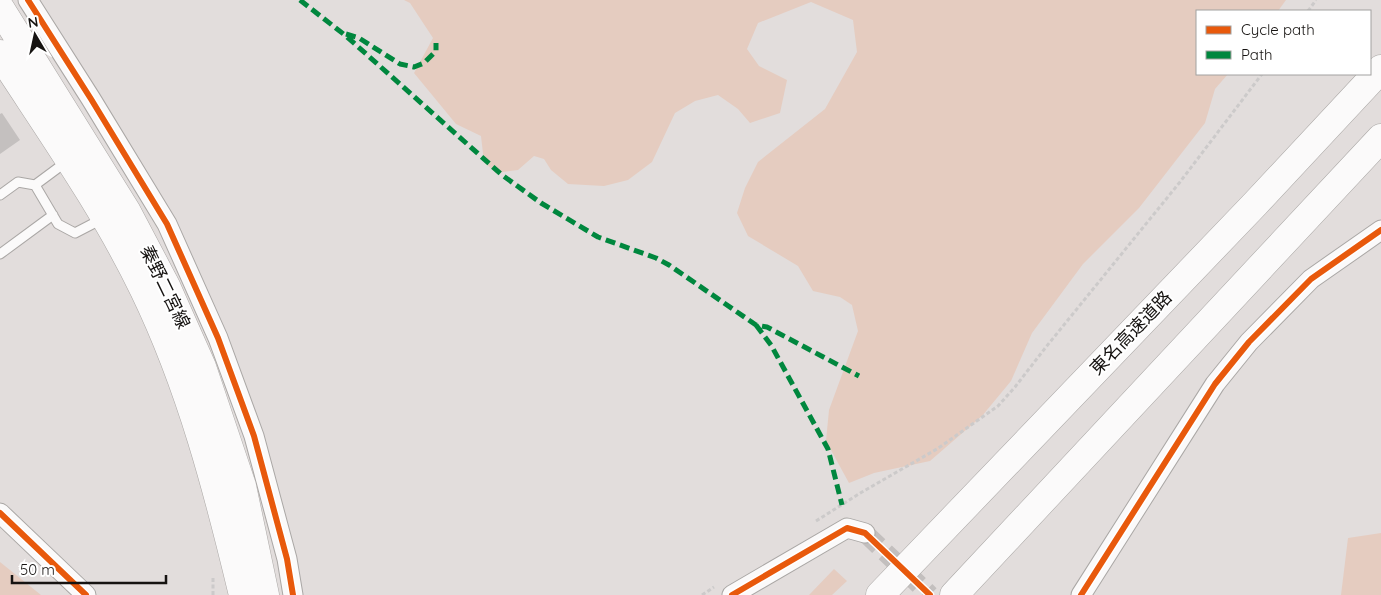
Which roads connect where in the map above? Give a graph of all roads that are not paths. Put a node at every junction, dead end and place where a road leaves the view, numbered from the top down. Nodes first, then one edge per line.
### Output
1 (28, 0) edge
2 (0, 8) edge
3 (0, 54) edge
4 (1381, 69) edge
5 (1381, 138) edge
6 (68, 161) junction
7 (34, 185) junction
8 (0, 195) edge
9 (52, 215) junction
10 (105, 217) junction
11 (1381, 230) edge
12 (0, 254) edge
13 (0, 513) edge
14 (865, 533) tunnel mouth
15 (726, 589) edge
16 (86, 595) edge
17 (243, 595) edge
18 (265, 595) edge
19 (293, 595) edge
20 (880, 595) edge
21 (954, 595) edge
22 (1081, 595) edge

1 - 19 street
2 - 18 main road, 秦野二宮線
3 - 6 main road, 秦野二宮線
4 - 20 main road, 東名高速道路
5 - 21 main road
6 - 7 lane
6 - 10 main road, 秦野二宮線
7 - 8 lane
7 - 9 lane
9 - 10 lane
9 - 12 lane
10 - 17 main road, 秦野二宮線
11 - 22 street
13 - 16 street
14 - 15 street

